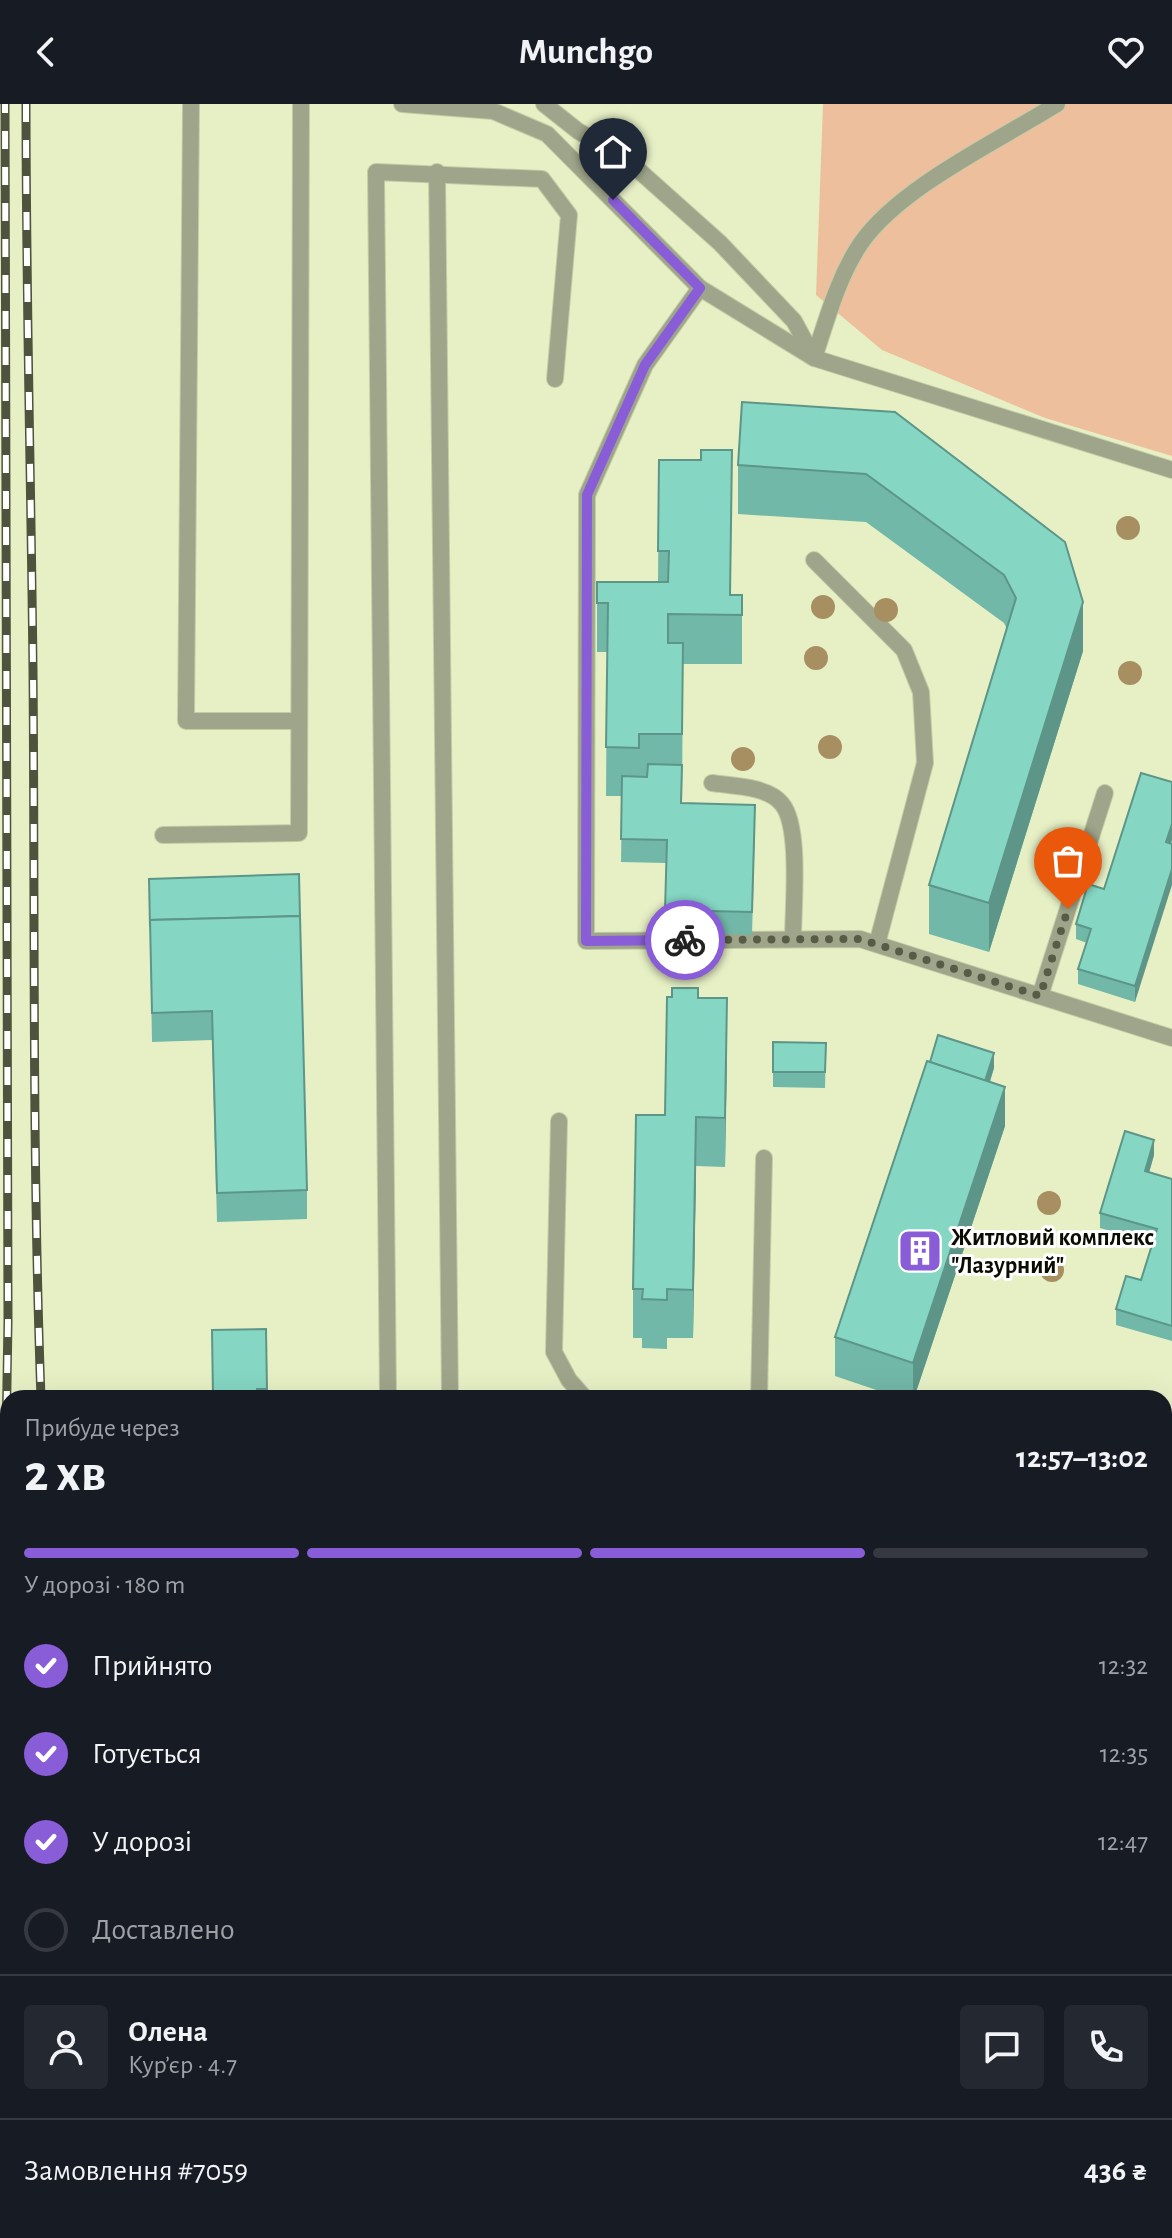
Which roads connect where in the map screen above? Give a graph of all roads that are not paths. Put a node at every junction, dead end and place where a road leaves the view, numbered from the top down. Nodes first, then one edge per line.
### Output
1 (191, 104) edge
2 (301, 104) edge
3 (402, 104) edge
4 (544, 104) edge
5 (1057, 104) edge
6 (437, 172) junction
7 (700, 288) junction
8 (814, 358) junction
9 (555, 379) dead end
10 (1172, 470) edge
11 (814, 560) dead end
12 (296, 721) junction
13 (712, 783) dead end
14 (1105, 793) dead end
15 (163, 835) dead end
16 (793, 939) junction
17 (877, 944) junction
18 (1040, 996) junction
19 (1172, 1038) edge
20 (559, 1121) dead end
21 (764, 1158) dead end
22 (388, 1390) edge
23 (450, 1390) edge
24 (578, 1390) edge
25 (759, 1390) edge

1 - 12 lane
2 - 12 lane
3 - 7 lane
4 - 8 lane
5 - 8 lane
6 - 9 lane
6 - 22 lane
6 - 23 lane
7 - 8 lane
7 - 16 lane
8 - 10 lane
11 - 17 lane
12 - 15 lane
13 - 16 lane
14 - 18 lane
16 - 17 lane
17 - 18 lane
18 - 19 lane
20 - 24 lane
21 - 25 lane

